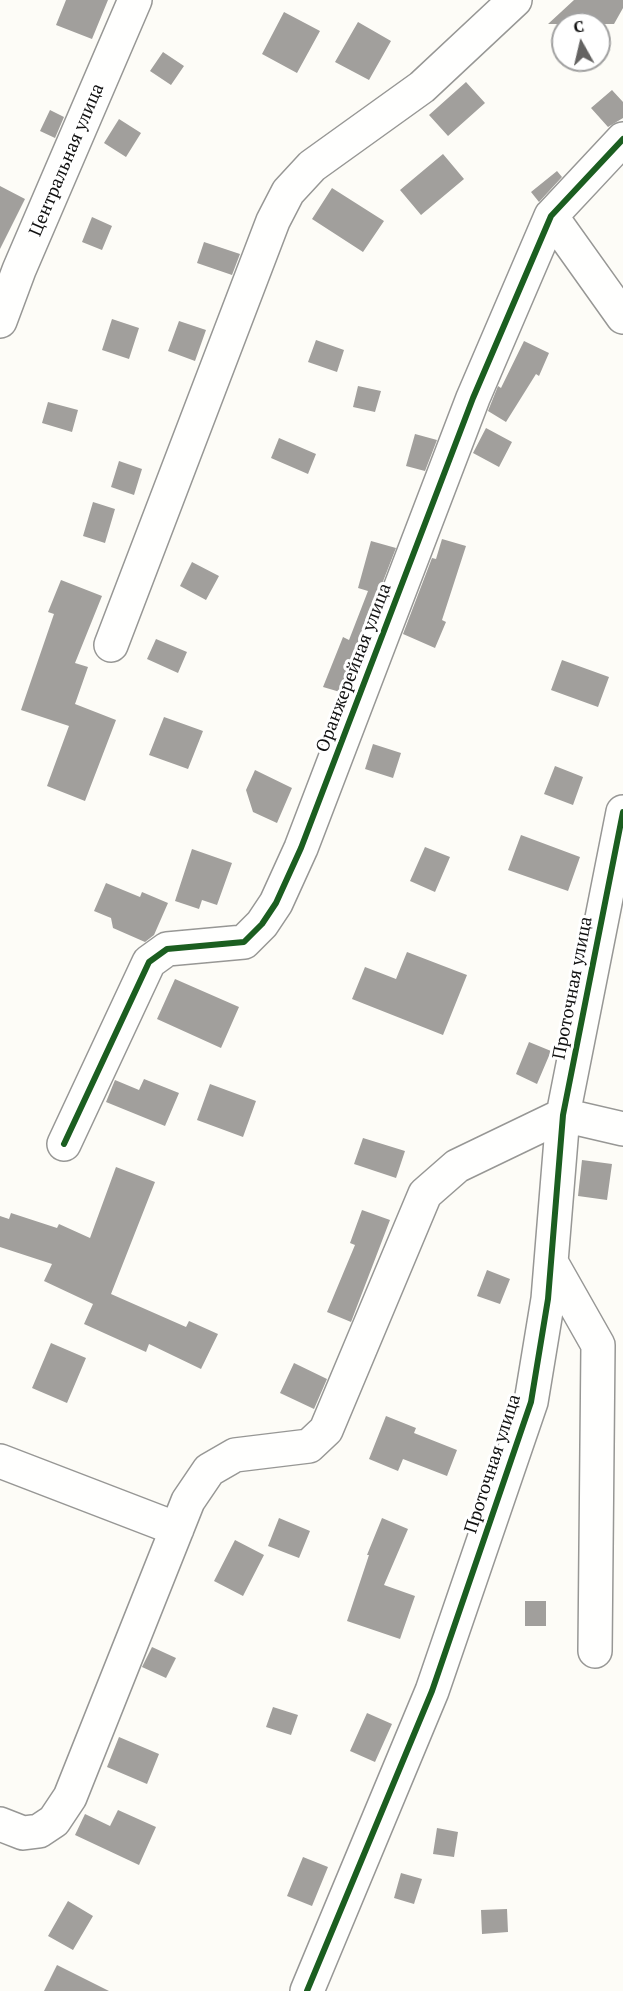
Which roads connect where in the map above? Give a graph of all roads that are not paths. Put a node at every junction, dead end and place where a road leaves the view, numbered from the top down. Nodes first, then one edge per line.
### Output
1 (135, 0) edge
2 (515, 0) edge
3 (623, 139) edge
4 (551, 216) junction
5 (623, 317) edge
6 (0, 321) edge
7 (111, 645) dead end
8 (623, 814) edge
9 (563, 1114) junction
10 (623, 1129) edge
11 (64, 1144) dead end
12 (551, 1262) junction
13 (0, 1461) edge
14 (177, 1529) junction
15 (595, 1651) dead end
16 (0, 1824) edge
17 (314, 1988) edge

1 - 6 street, Центральная улица
2 - 7 street
3 - 4 street, Оранжерейная улица
4 - 5 street
4 - 11 street, Оранжерейная улица
8 - 9 street, Проточная улица
9 - 10 street
9 - 12 street, Проточная улица
9 - 14 street
12 - 15 street
12 - 17 street, Проточная улица
13 - 14 street
14 - 16 street

